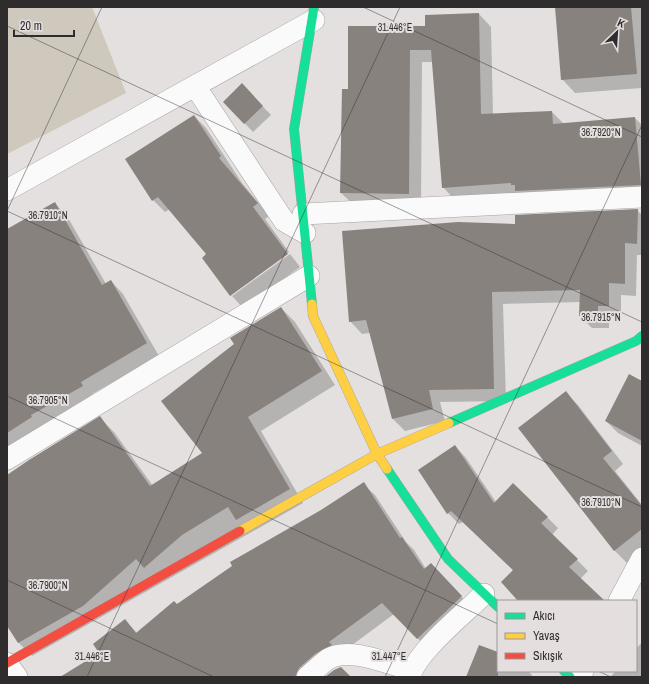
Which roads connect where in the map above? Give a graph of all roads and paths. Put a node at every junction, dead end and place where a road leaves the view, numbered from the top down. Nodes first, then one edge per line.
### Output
1 (314, 13) edge
2 (194, 86) junction
3 (7, 190) edge
4 (642, 197) edge
5 (304, 223) junction
6 (309, 276) junction
7 (640, 342) edge
8 (377, 454) junction
9 (7, 459) edge
10 (642, 558) edge
11 (491, 600) edge
12 (620, 600) edge
13 (7, 663) edge
14 (411, 674) edge
15 (17, 677) edge
16 (307, 677) edge

1 - 2 street
1 - 5 street
2 - 3 street
2 - 5 street
4 - 5 street
5 - 6 street
6 - 8 street
6 - 9 street
7 - 8 street
8 - 11 street
8 - 13 street
10 - 12 street
11 - 14 street
13 - 15 street
14 - 16 street

